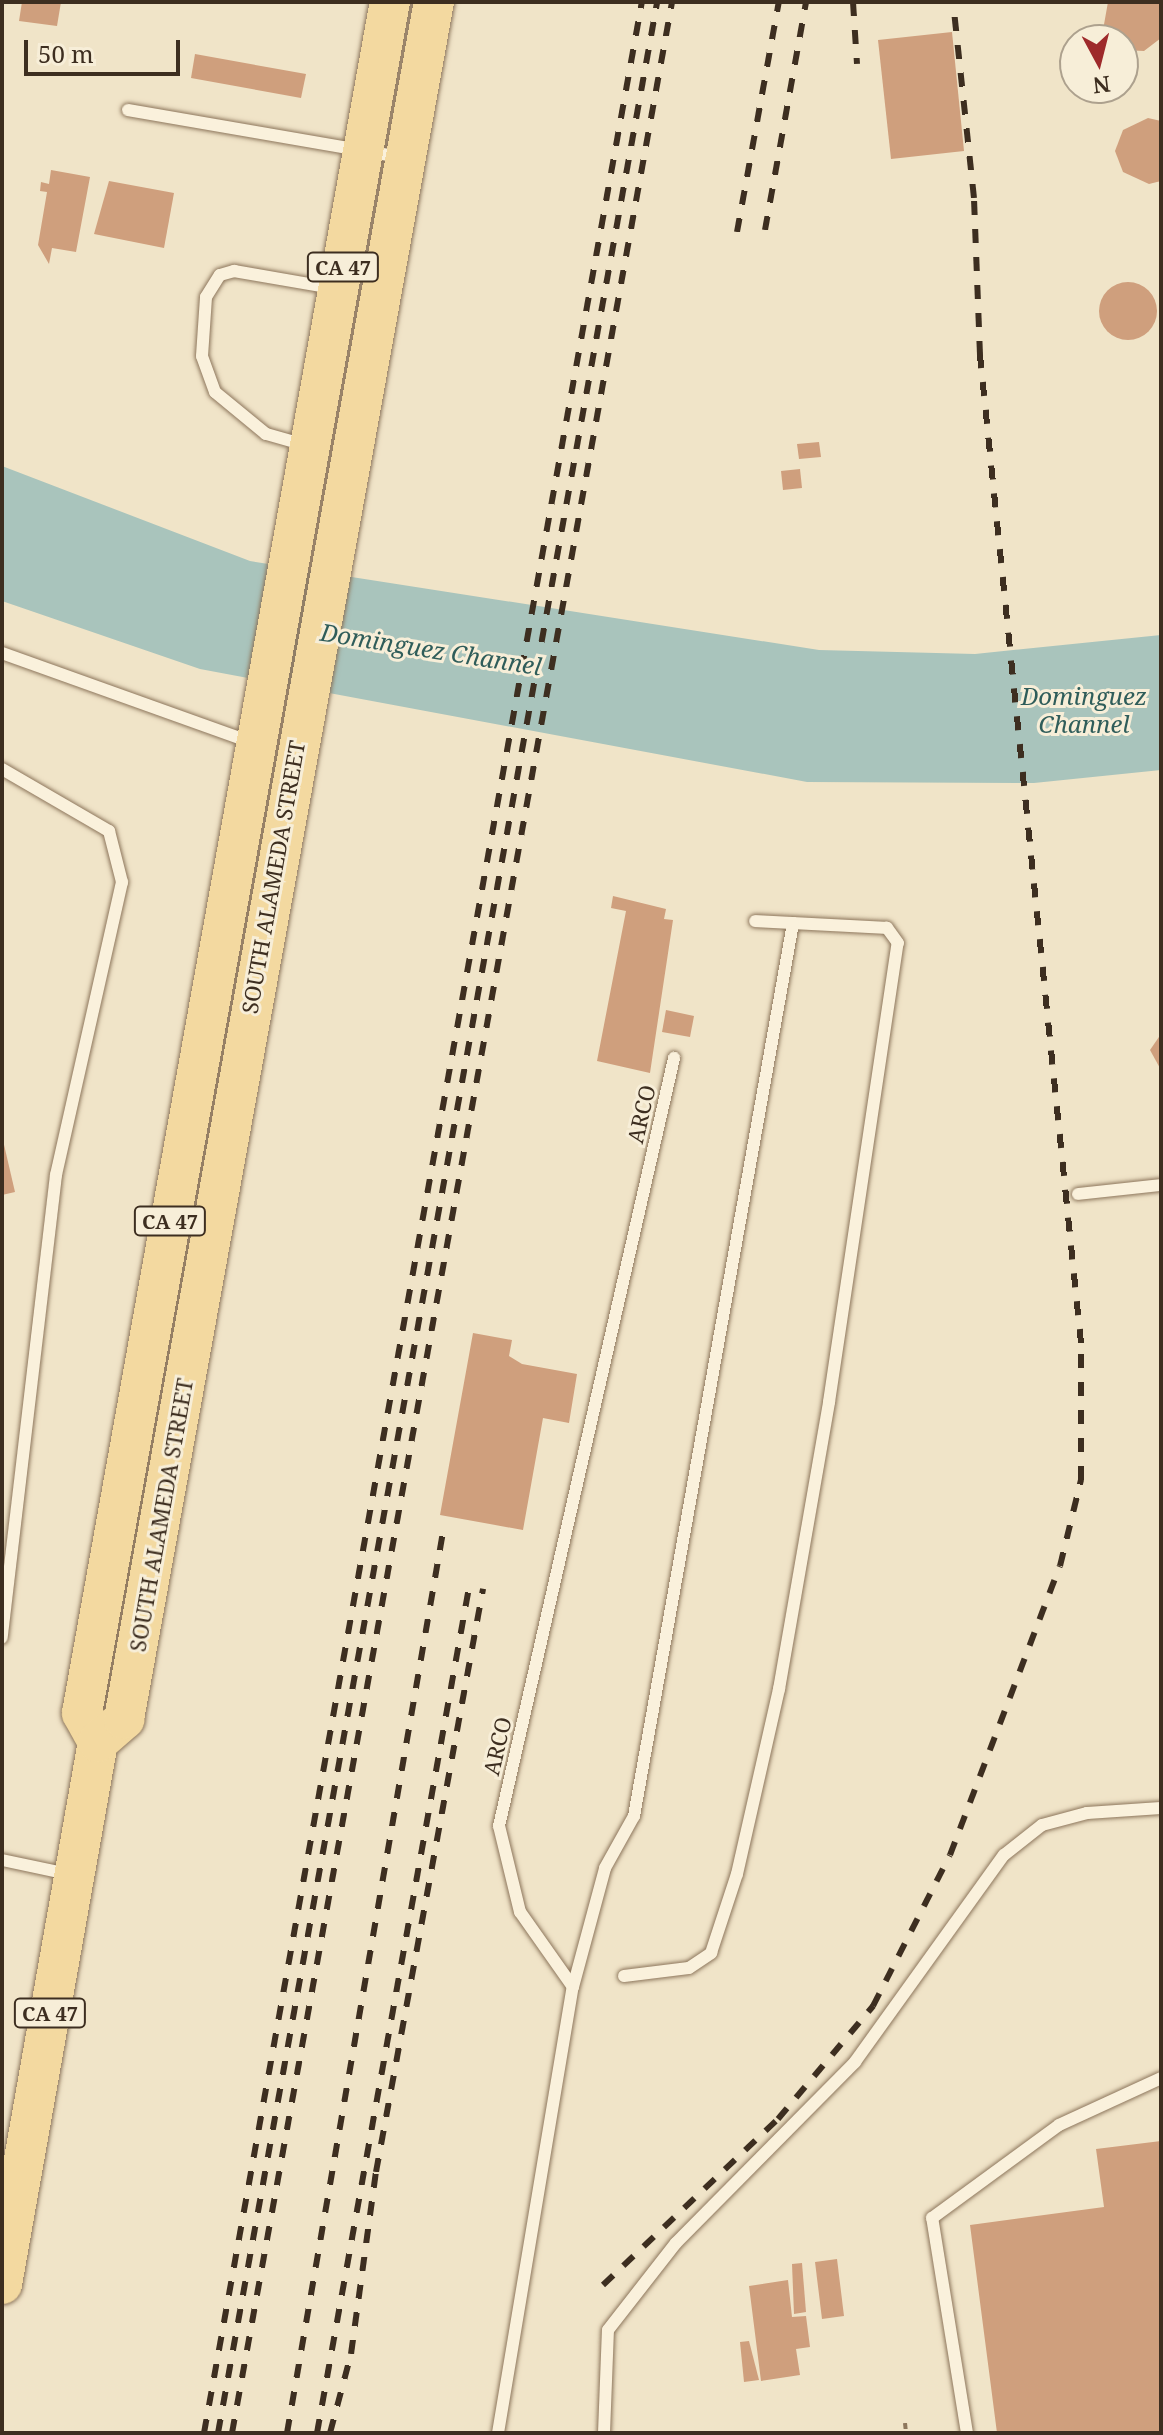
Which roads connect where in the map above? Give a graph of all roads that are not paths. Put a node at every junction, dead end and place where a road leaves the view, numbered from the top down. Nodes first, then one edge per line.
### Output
1 (390, 2) edge
2 (434, 2) edge
3 (128, 110) dead end
4 (363, 151) junction
5 (404, 158) junction
6 (339, 289) junction
7 (310, 447) junction
8 (314, 535) junction
9 (2, 653) edge
10 (258, 736) junction
11 (2, 769) edge
12 (755, 921) dead end
13 (793, 923) junction
14 (674, 1058) dead end
15 (1161, 1185) edge
16 (1078, 1194) dead end
17 (2, 1638) edge
18 (98, 1742) junction
19 (1161, 1808) edge
20 (2, 1860) edge
21 (75, 1876) junction
22 (624, 1976) dead end
23 (573, 1987) junction
24 (1161, 2078) edge
25 (2, 2284) edge
26 (498, 2433) edge
27 (604, 2433) edge
28 (967, 2433) edge

1 - 4 main road, SOUTH ALAMEDA STREET / CA 47
2 - 5 main road, SOUTH ALAMEDA STREET / CA 47
3 - 4 lane
4 - 5 lane
4 - 6 main road, SOUTH ALAMEDA STREET / CA 47
5 - 8 main road, SOUTH ALAMEDA STREET / CA 47
6 - 7 main road, SOUTH ALAMEDA STREET / CA 47
6 - 7 lane
7 - 8 main road, SOUTH ALAMEDA STREET / CA 47
8 - 10 main road, SOUTH ALAMEDA STREET / CA 47
8 - 18 main road, SOUTH ALAMEDA STREET / CA 47
9 - 10 lane
10 - 18 main road, SOUTH ALAMEDA STREET / CA 47
11 - 17 lane
12 - 13 lane
13 - 22 lane
13 - 23 lane
14 - 23 lane, ARCO
15 - 16 lane
18 - 21 main road, CA 47
19 - 27 lane
20 - 21 lane
21 - 25 main road, CA 47
23 - 26 lane
24 - 28 lane

